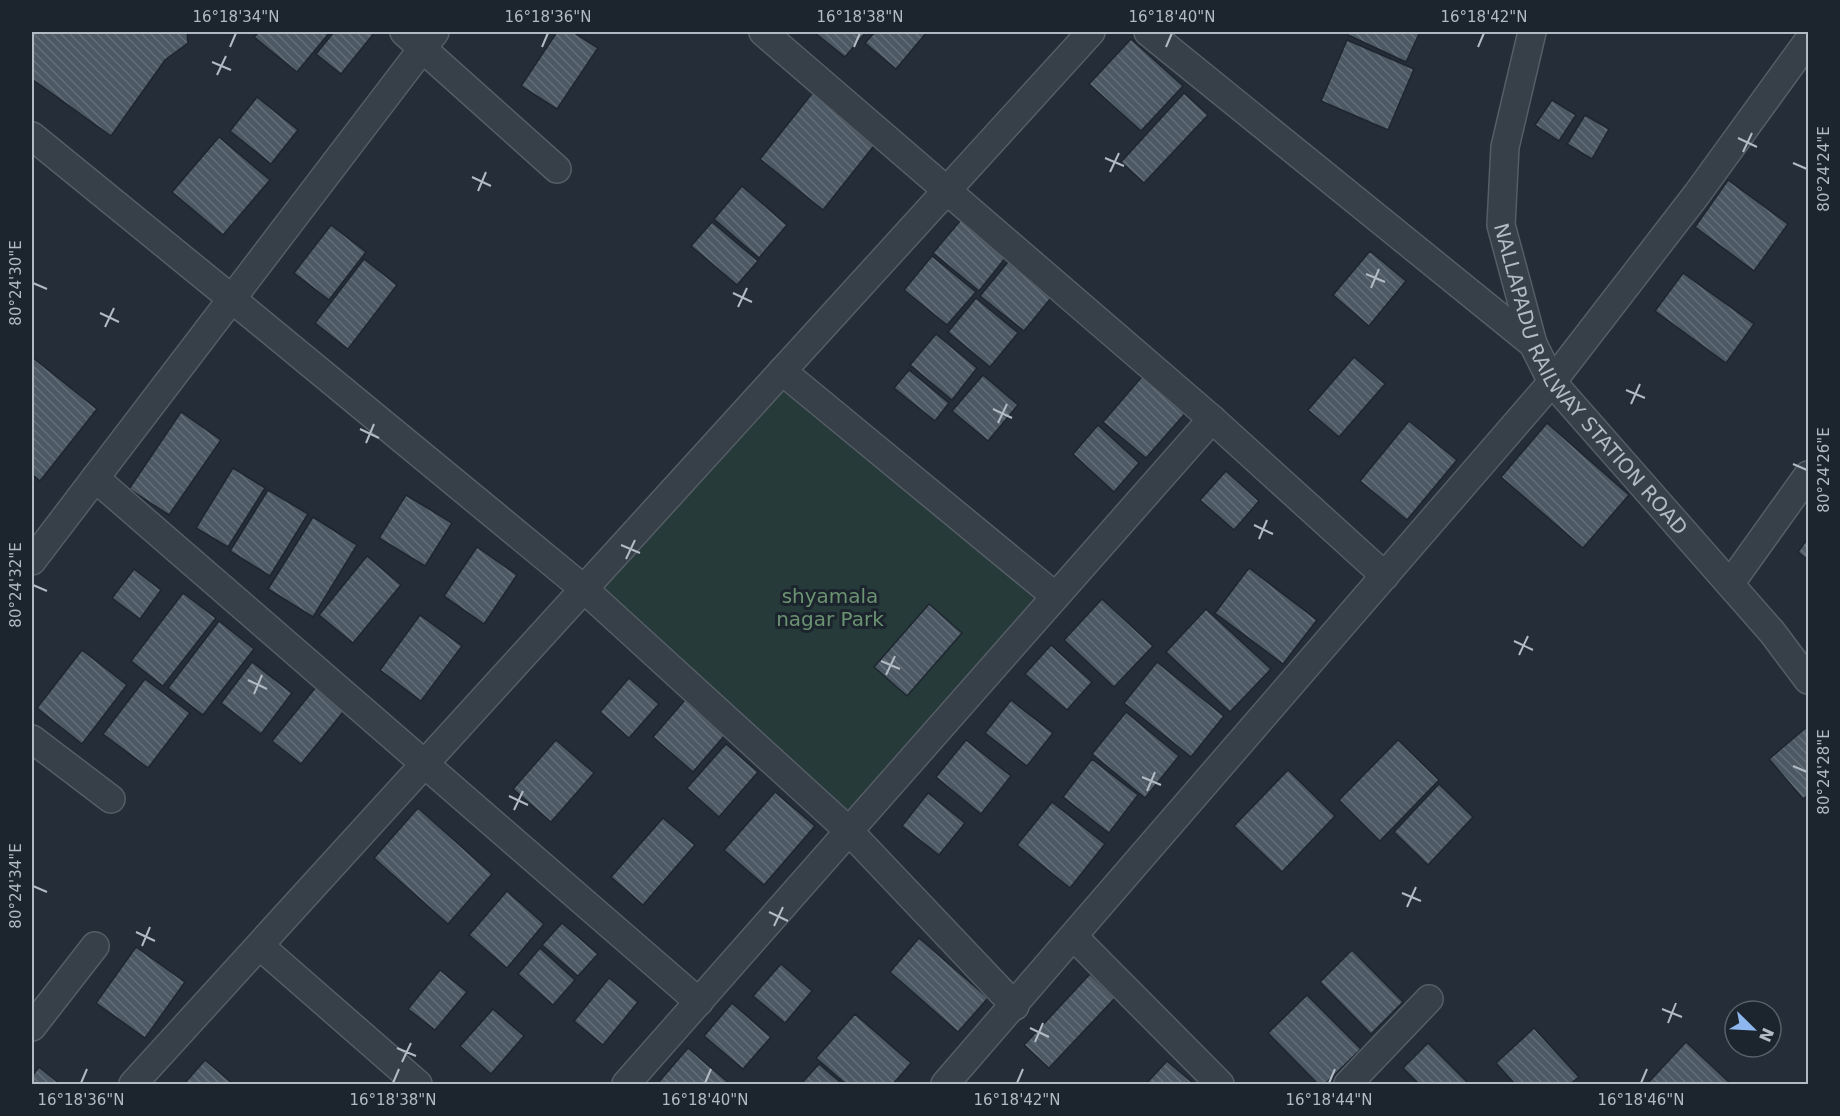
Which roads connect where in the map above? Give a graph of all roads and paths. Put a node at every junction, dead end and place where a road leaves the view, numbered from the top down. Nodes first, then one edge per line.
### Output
1 (763, 32) edge
2 (1091, 32) edge
3 (1148, 32) edge
4 (1531, 32) edge
5 (421, 37) edge
6 (1809, 41) edge
7 (32, 136) edge
8 (557, 169) dead end
9 (946, 190) junction
10 (232, 298) junction
11 (1533, 344) junction
12 (782, 371) junction
13 (1552, 382) junction
14 (1212, 419) junction
15 (1809, 475) edge
16 (95, 478) junction
17 (32, 561) edge
18 (1385, 576) junction
19 (1730, 584) junction
20 (584, 589) junction
21 (1055, 597) junction
22 (1809, 680) edge
23 (32, 739) edge
24 (425, 764) junction
25 (111, 799) dead end
26 (849, 831) junction
27 (1074, 938) junction
28 (95, 946) dead end
29 (260, 946) junction
30 (1429, 999) dead end
31 (699, 1002) junction
32 (1015, 1006) junction
33 (32, 1027) edge
34 (133, 1084) edge
35 (418, 1084) edge
36 (626, 1084) edge
37 (945, 1084) edge
38 (1220, 1084) edge
39 (1348, 1084) edge

1 - 9 street
2 - 9 street
3 - 11 street
4 - 11 street, NALLAPADU RAILWAY STATION ROAD
5 - 8 street
5 - 10 street
6 - 13 street
7 - 10 street
9 - 12 street
9 - 14 street
10 - 16 street
10 - 20 street
11 - 13 street, NALLAPADU RAILWAY STATION ROAD
12 - 20 street
12 - 21 street
13 - 18 street
13 - 19 street, NALLAPADU RAILWAY STATION ROAD
14 - 18 street
14 - 21 street
15 - 19 street
16 - 17 street
16 - 24 street
18 - 27 street
19 - 22 street, NALLAPADU RAILWAY STATION ROAD
20 - 24 street
20 - 26 street
21 - 26 street
23 - 25 street
24 - 29 street
24 - 31 street
26 - 31 street
26 - 32 street
27 - 32 street
27 - 38 street
28 - 33 street
29 - 34 street
29 - 35 street
30 - 39 street
31 - 36 street
32 - 37 street

